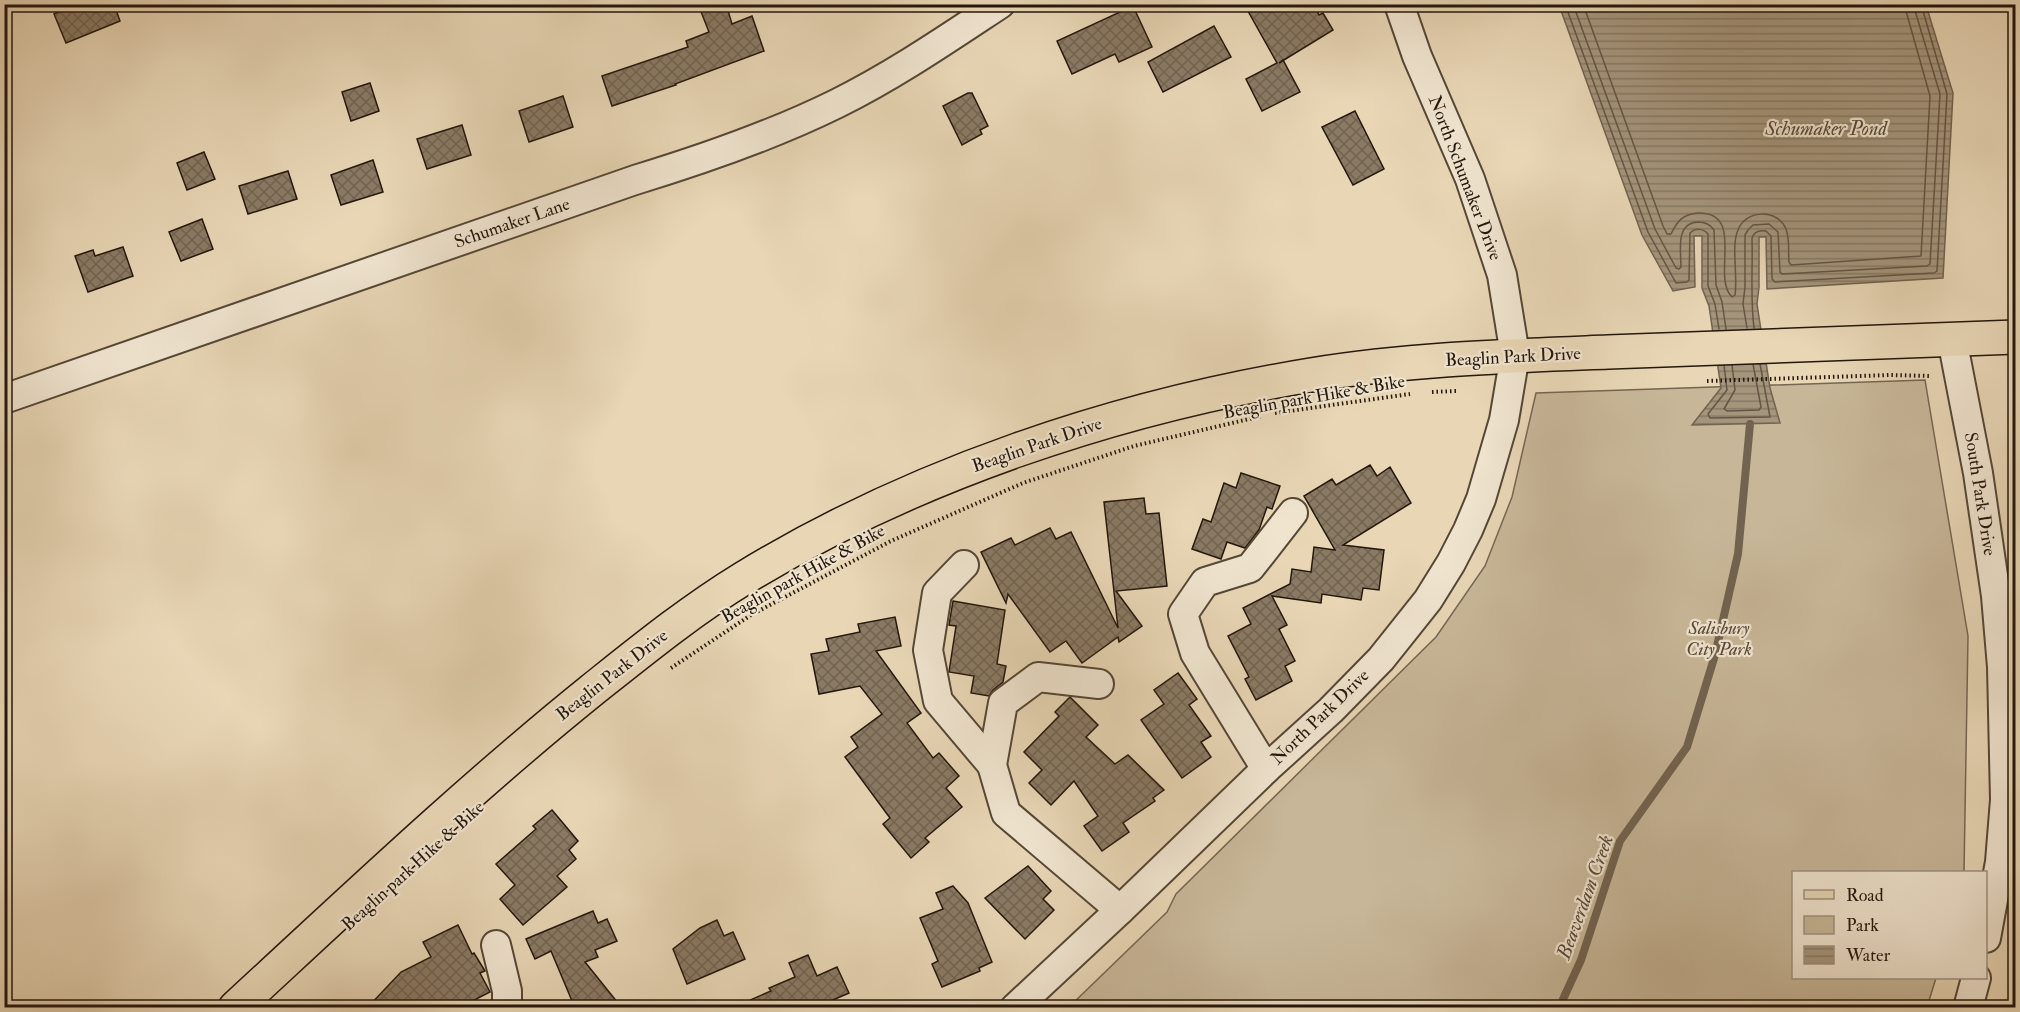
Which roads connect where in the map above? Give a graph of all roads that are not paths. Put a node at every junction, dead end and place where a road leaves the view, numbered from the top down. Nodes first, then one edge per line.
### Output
1 (1000, 4) edge
2 (1399, 4) edge
3 (2016, 337) edge
4 (1952, 339) junction
5 (1515, 355) junction
6 (4, 399) edge
7 (1293, 513) dead end
8 (964, 565) dead end
9 (1099, 684) dead end
10 (992, 765) junction
11 (1266, 769) junction
12 (1120, 910) junction
13 (1987, 933) edge
14 (496, 945) dead end
15 (1976, 979) edge
16 (235, 1008) edge
17 (507, 1008) edge
18 (1015, 1008) edge
19 (1968, 1008) edge

1 - 6 street, Schumaker Lane
2 - 5 street, North Schumaker Drive
3 - 4 main road, Beaglin Park Drive
4 - 5 main road, Beaglin Park Drive
4 - 13 street, South Park Drive
5 - 11 street, North Park Drive
5 - 16 main road, Beaglin Park Drive
7 - 11 street
8 - 10 street
9 - 10 street
10 - 12 street
11 - 12 street, North Park Drive
12 - 18 street, North Park Drive
14 - 17 street
15 - 19 street

